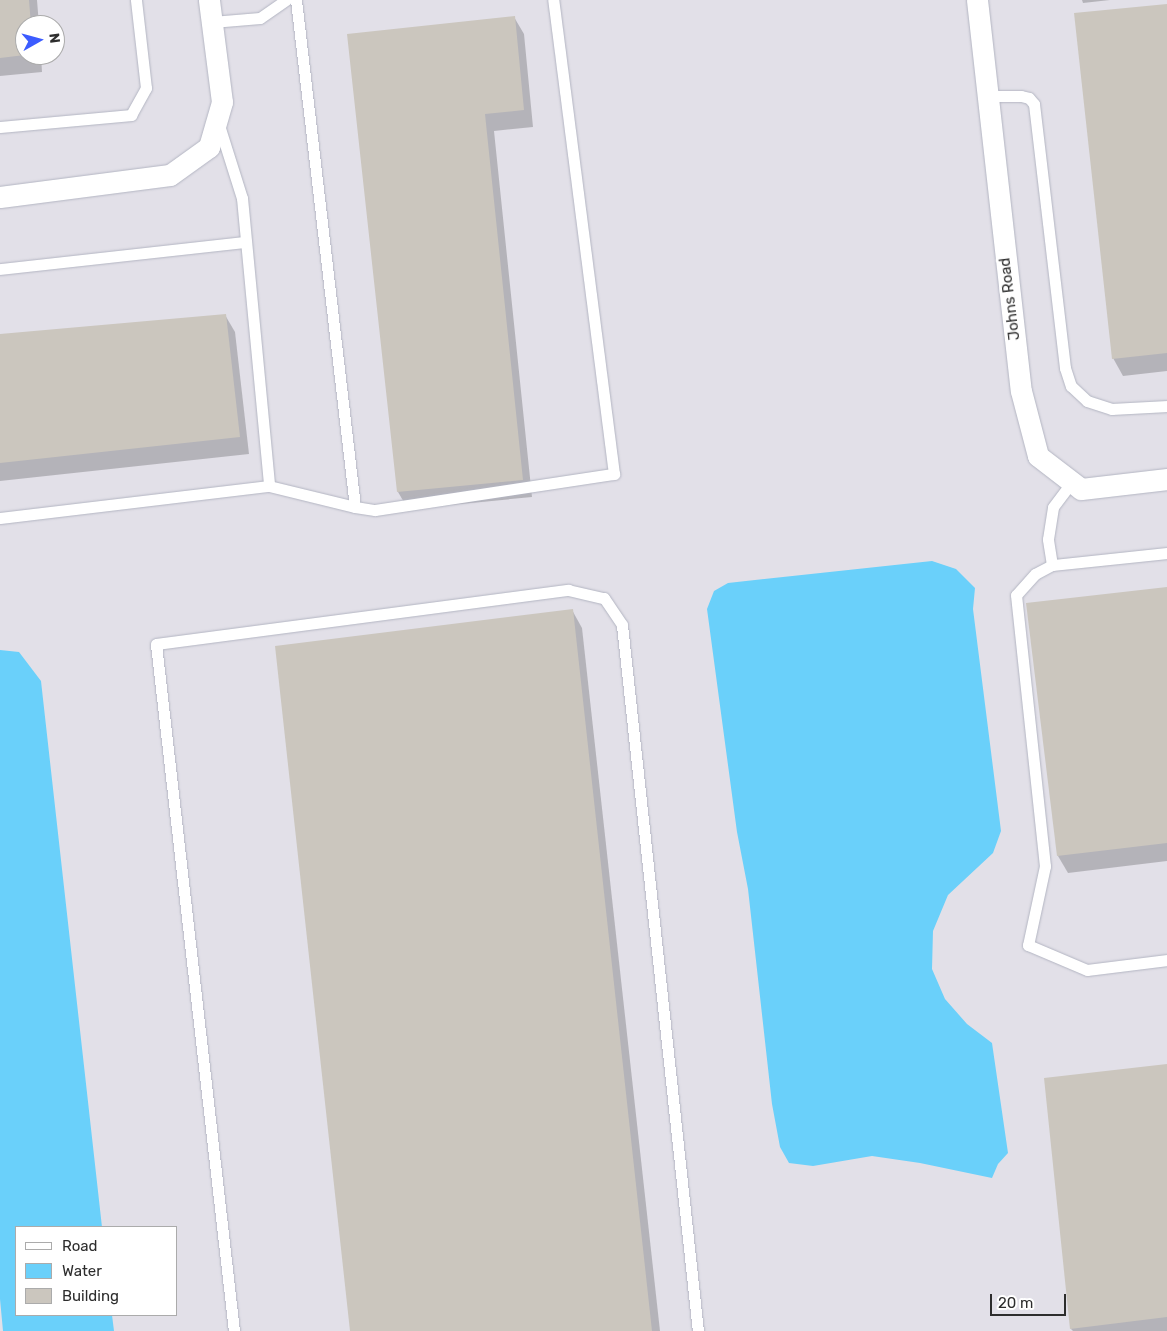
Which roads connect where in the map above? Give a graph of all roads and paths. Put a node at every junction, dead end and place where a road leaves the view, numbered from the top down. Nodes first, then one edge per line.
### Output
1 (136, 0) edge
2 (209, 0) edge
3 (286, 0) edge
4 (296, 0) edge
5 (554, 0) edge
6 (977, 0) edge
7 (212, 22) junction
8 (987, 96) junction
9 (217, 118) junction
10 (0, 127) edge
11 (0, 197) edge
12 (246, 242) junction
13 (0, 269) edge
14 (1167, 406) edge
15 (1167, 479) edge
16 (1072, 482) junction
17 (268, 486) junction
18 (355, 507) junction
19 (0, 518) edge
20 (1167, 553) edge
21 (1052, 565) junction
22 (1167, 960) edge
23 (234, 1331) edge
24 (698, 1331) edge

1 - 10 lane
2 - 7 street
3 - 7 lane
4 - 18 lane
5 - 18 lane
6 - 8 street, Johns Road
7 - 9 street
8 - 14 lane
8 - 16 street, Johns Road
9 - 11 street
9 - 12 lane
12 - 13 lane
12 - 17 lane
15 - 16 street, Johns Road
16 - 21 lane
17 - 18 lane
17 - 19 lane
20 - 21 lane
21 - 22 lane
23 - 24 lane

